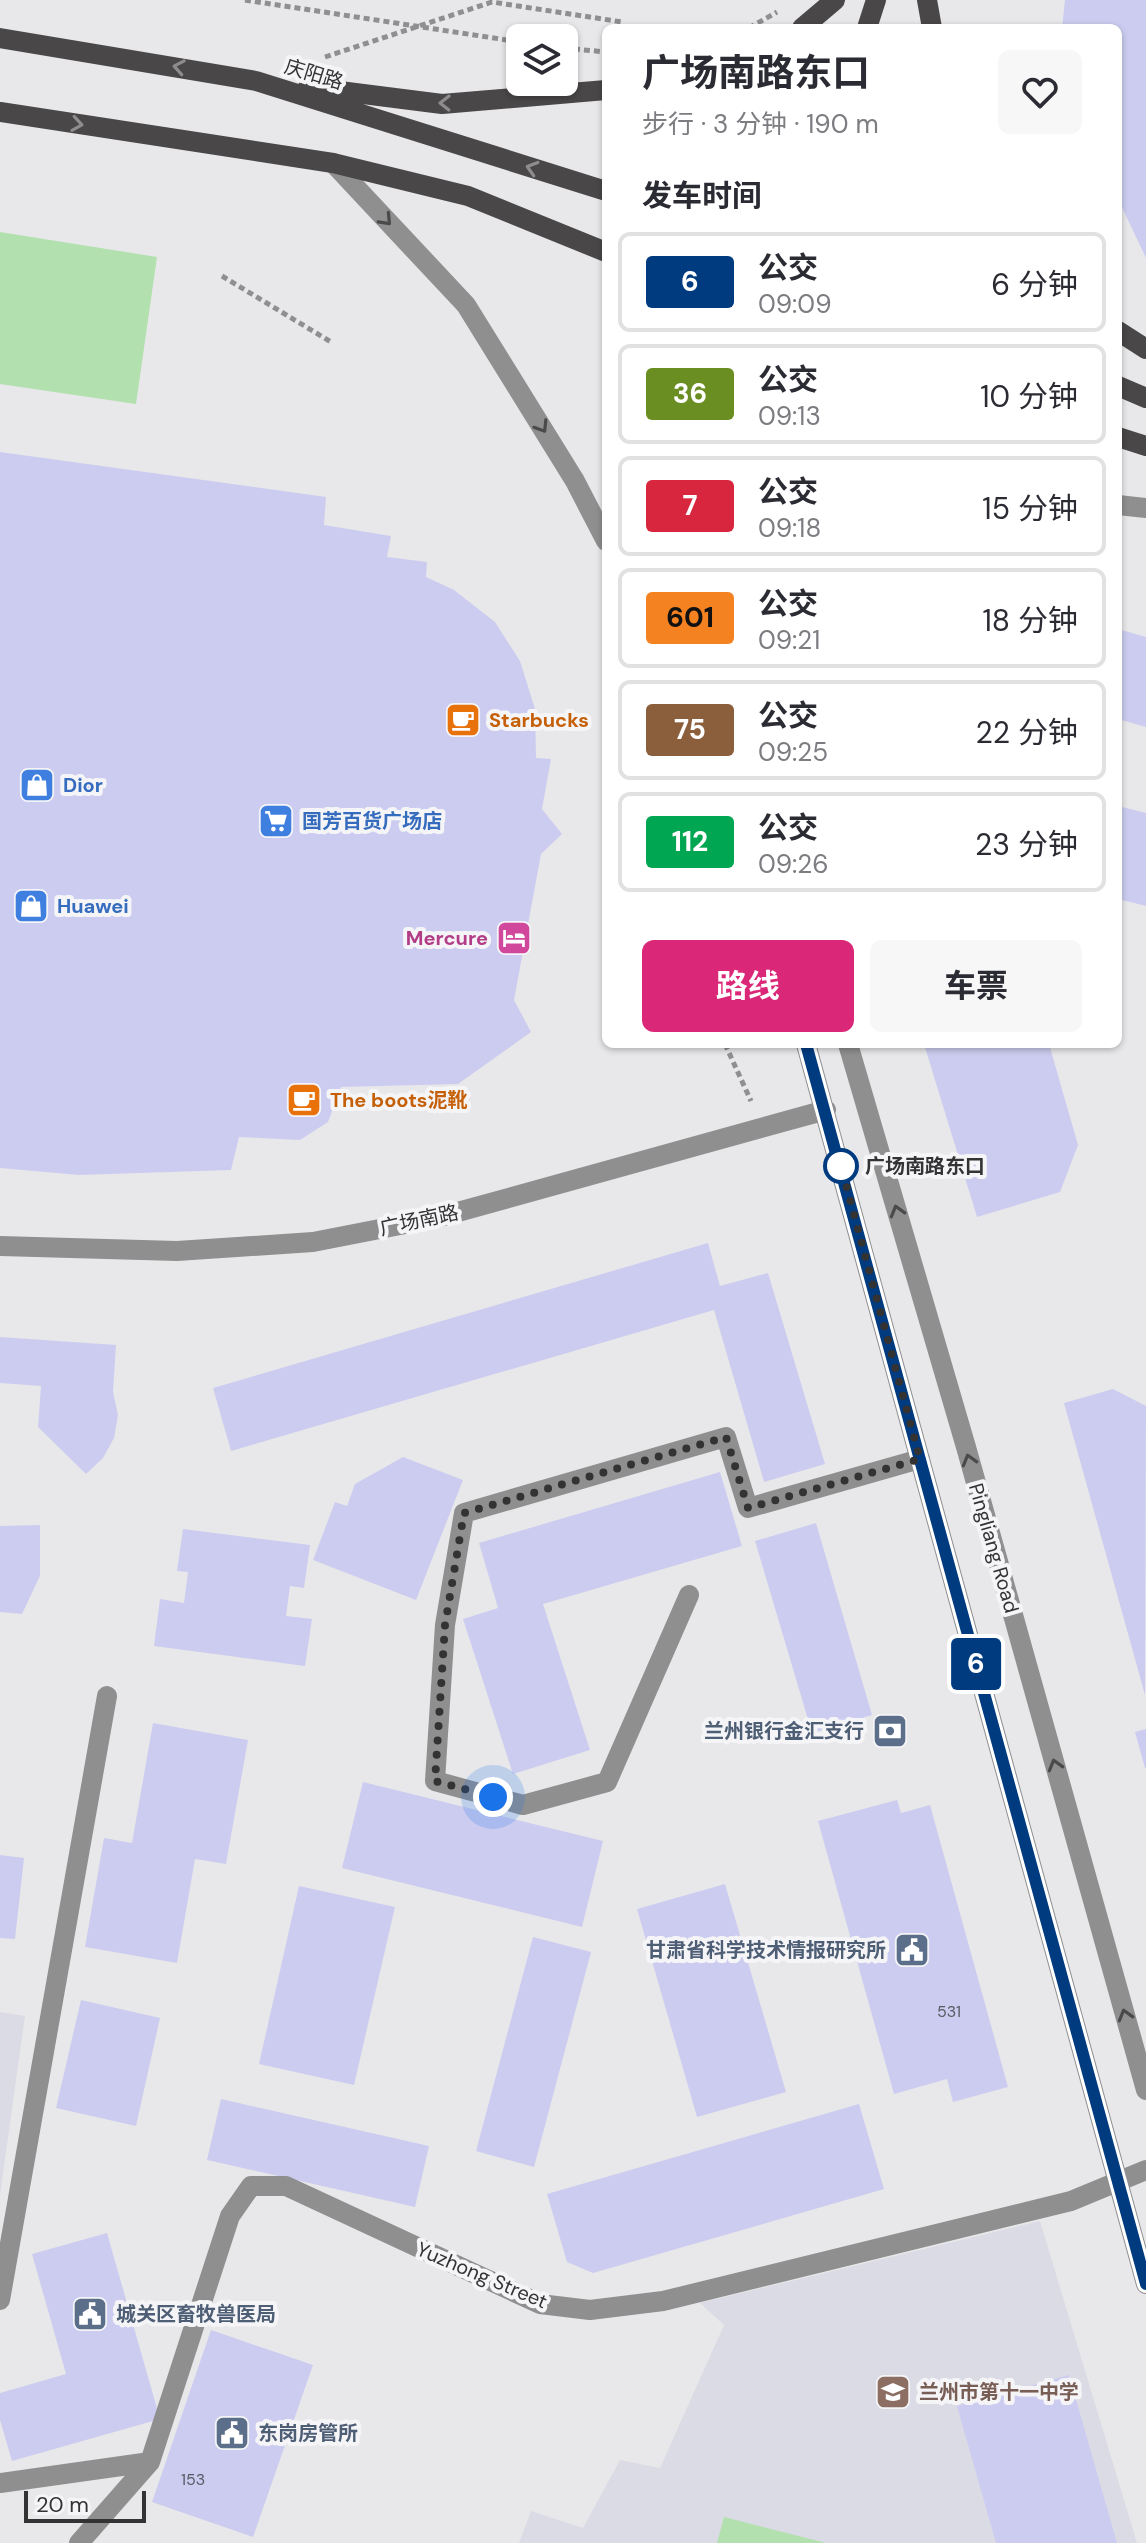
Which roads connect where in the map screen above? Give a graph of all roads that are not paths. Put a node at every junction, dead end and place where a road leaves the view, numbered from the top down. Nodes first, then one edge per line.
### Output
1 (835, 0) edge
2 (876, 0) edge
3 (927, 0) edge
4 (807, 24) edge
5 (868, 24) edge
6 (931, 24) edge
7 (0, 38) edge
8 (256, 81) junction
9 (602, 90) edge
10 (0, 112) edge
11 (333, 163) junction
12 (602, 190) edge
13 (602, 250) edge
14 (1122, 334) edge
15 (1146, 349) edge
16 (1122, 388) edge
17 (1146, 398) edge
18 (1122, 438) edge
19 (1146, 446) edge
20 (1122, 505) edge
21 (1146, 508) edge
22 (602, 533) edge
23 (807, 1048) edge
24 (849, 1048) edge
25 (826, 1110) junction
26 (0, 1246) edge
27 (920, 1459) junction
28 (689, 1595) dead end
29 (107, 1696) dead end
30 (1146, 2090) edge
31 (1146, 2170) edge
32 (1118, 2182) junction
33 (1146, 2284) edge
34 (0, 2300) edge
35 (150, 2462) junction
36 (0, 2483) edge
37 (79, 2543) edge

1 - 4 main road
2 - 5 main road
3 - 6 main road
8 -> 7 main road, 庆阳路
9 -> 8 main road
12 -> 8 main road, 庆阳路
10 -> 11 main road
11 - 13 main road
11 -> 22 street
14 - 15 main road
16 - 17 main road
18 - 19 main road
20 - 21 street
23 - 25 street
30 -> 24 street, Pingliang Road
25 - 26 street, 广场南路
25 - 27 street
27 - 28 street
27 - 32 street
29 - 34 street
31 - 32 street, Yuzhong Street
32 - 33 street
32 - 35 street, Yuzhong Street
35 - 36 street
35 - 37 street, Yuzhong Street

